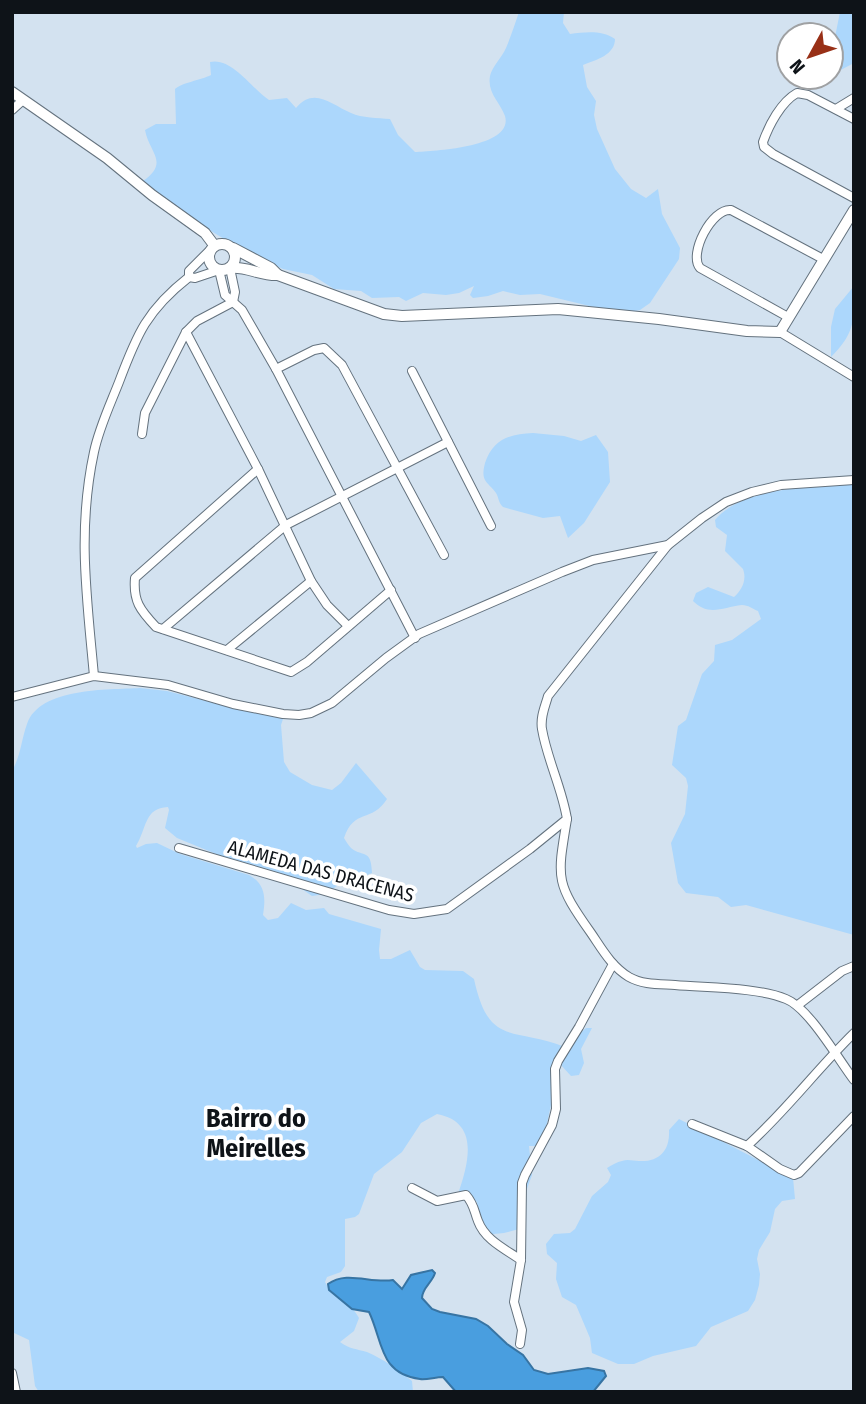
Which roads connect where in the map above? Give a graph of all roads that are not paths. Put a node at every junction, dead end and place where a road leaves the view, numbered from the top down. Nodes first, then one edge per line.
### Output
1 (12, 92) edge
2 (854, 98) edge
3 (23, 100) junction
4 (836, 109) junction
5 (12, 110) edge
6 (854, 119) edge
7 (854, 198) edge
8 (854, 210) edge
9 (232, 247) junction
10 (212, 248) junction
11 (823, 259) junction
12 (224, 269) junction
13 (278, 275) junction
14 (189, 277) junction
15 (233, 302) junction
16 (788, 317) junction
17 (187, 332) junction
18 (780, 332) junction
19 (276, 369) junction
20 (412, 372) dead end
21 (854, 377) edge
22 (142, 434) dead end
23 (448, 442) junction
24 (397, 468) junction
25 (258, 469) junction
26 (854, 480) edge
27 (342, 496) junction
28 (286, 525) junction
29 (491, 526) dead end
30 (668, 545) junction
31 (444, 555) dead end
32 (311, 581) junction
33 (391, 590) junction
34 (348, 626) junction
35 (163, 629) junction
36 (415, 638) junction
37 (227, 650) junction
38 (94, 676) junction
39 (12, 697) edge
40 (567, 819) junction
41 (179, 848) dead end
42 (613, 964) junction
43 (854, 965) edge
44 (798, 1006) junction
45 (854, 1033) edge
46 (834, 1053) junction
47 (854, 1080) edge
48 (854, 1116) edge
49 (692, 1124) dead end
50 (747, 1146) junction
51 (412, 1188) dead end
52 (521, 1260) junction
53 (520, 1344) dead end
54 (12, 1373) edge
55 (16, 1392) edge

1 - 3 street
2 - 4 street
3 - 5 street
3 - 10 street
4 - 6 street
4 - 7 street
8 - 11 street
9 - 10 street
9 - 12 street
9 - 13 street
10 - 12 street
10 - 14 street
11 - 16 street
11 - 16 street
12 - 13 street
12 - 14 street
12 - 15 street
13 - 18 street
14 - 38 street
15 - 17 street
15 - 19 street
16 - 18 street
17 - 22 street
17 - 25 street
18 - 21 street
19 - 24 street
19 - 27 street
20 - 23 street
23 - 24 street
23 - 29 street
24 - 27 street
24 - 31 street
25 - 28 street
25 - 35 street
26 - 30 street
27 - 28 street
27 - 33 street
28 - 32 street
28 - 35 street
30 - 36 street
30 - 40 street
32 - 34 street
32 - 37 street
33 - 34 street
33 - 36 street
34 - 37 street
35 - 37 street
36 - 38 street
38 - 39 street
40 - 41 street, ALAMEDA DAS DRACENAS
40 - 42 street
42 - 44 street
42 - 52 street
43 - 44 street
44 - 46 street
45 - 46 street
46 - 47 street
46 - 50 street
48 - 50 street
49 - 50 street
51 - 52 street
52 - 53 street
54 - 55 street

